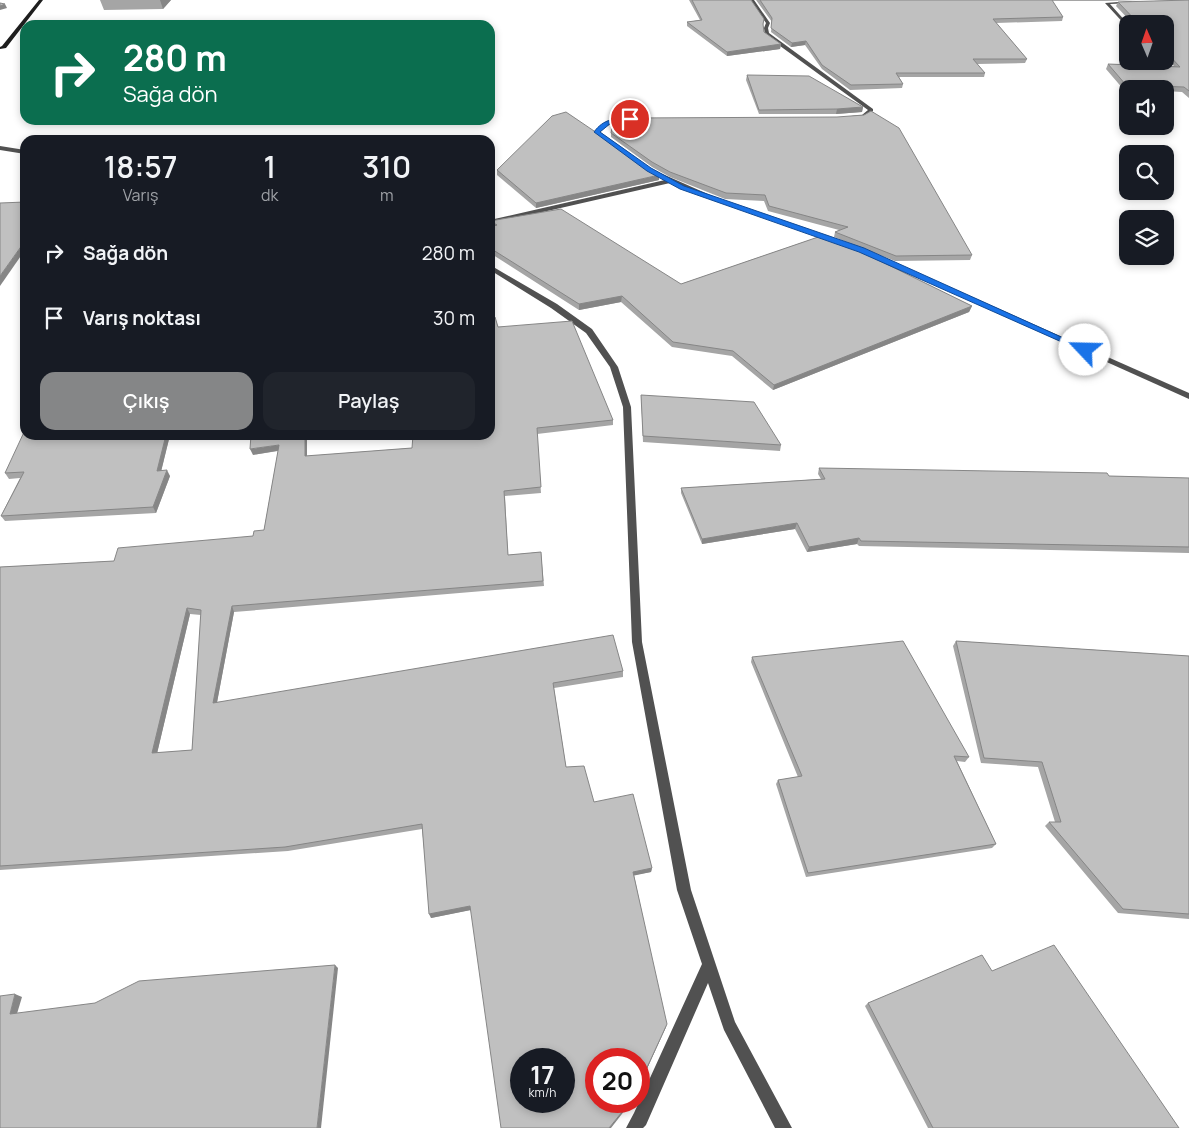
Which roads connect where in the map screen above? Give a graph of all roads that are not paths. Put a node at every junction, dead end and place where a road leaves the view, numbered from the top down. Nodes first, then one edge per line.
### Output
1 (41, 0) edge
2 (752, 0) edge
3 (1134, 2) edge
4 (1119, 16) edge
5 (25, 20) edge
6 (20, 26) edge
7 (2, 48) edge
8 (0, 53) edge
9 (845, 118) edge
10 (640, 119) edge
11 (0, 148) edge
12 (20, 151) edge
13 (636, 160) edge
14 (642, 165) edge
15 (670, 181) junction
16 (495, 221) edge
17 (843, 243) edge
18 (861, 250) edge
19 (495, 270) edge
20 (1189, 396) edge
21 (709, 964) junction
22 (634, 1128) edge
23 (784, 1128) edge

1 - 5 street
2 - 9 street
3 - 4 street
6 - 7 street
7 - 8 street
10 - 13 street
11 - 12 street
14 - 15 street
15 - 16 street
15 - 17 street
18 - 20 street
19 - 21 street
21 - 22 street
21 - 23 street

